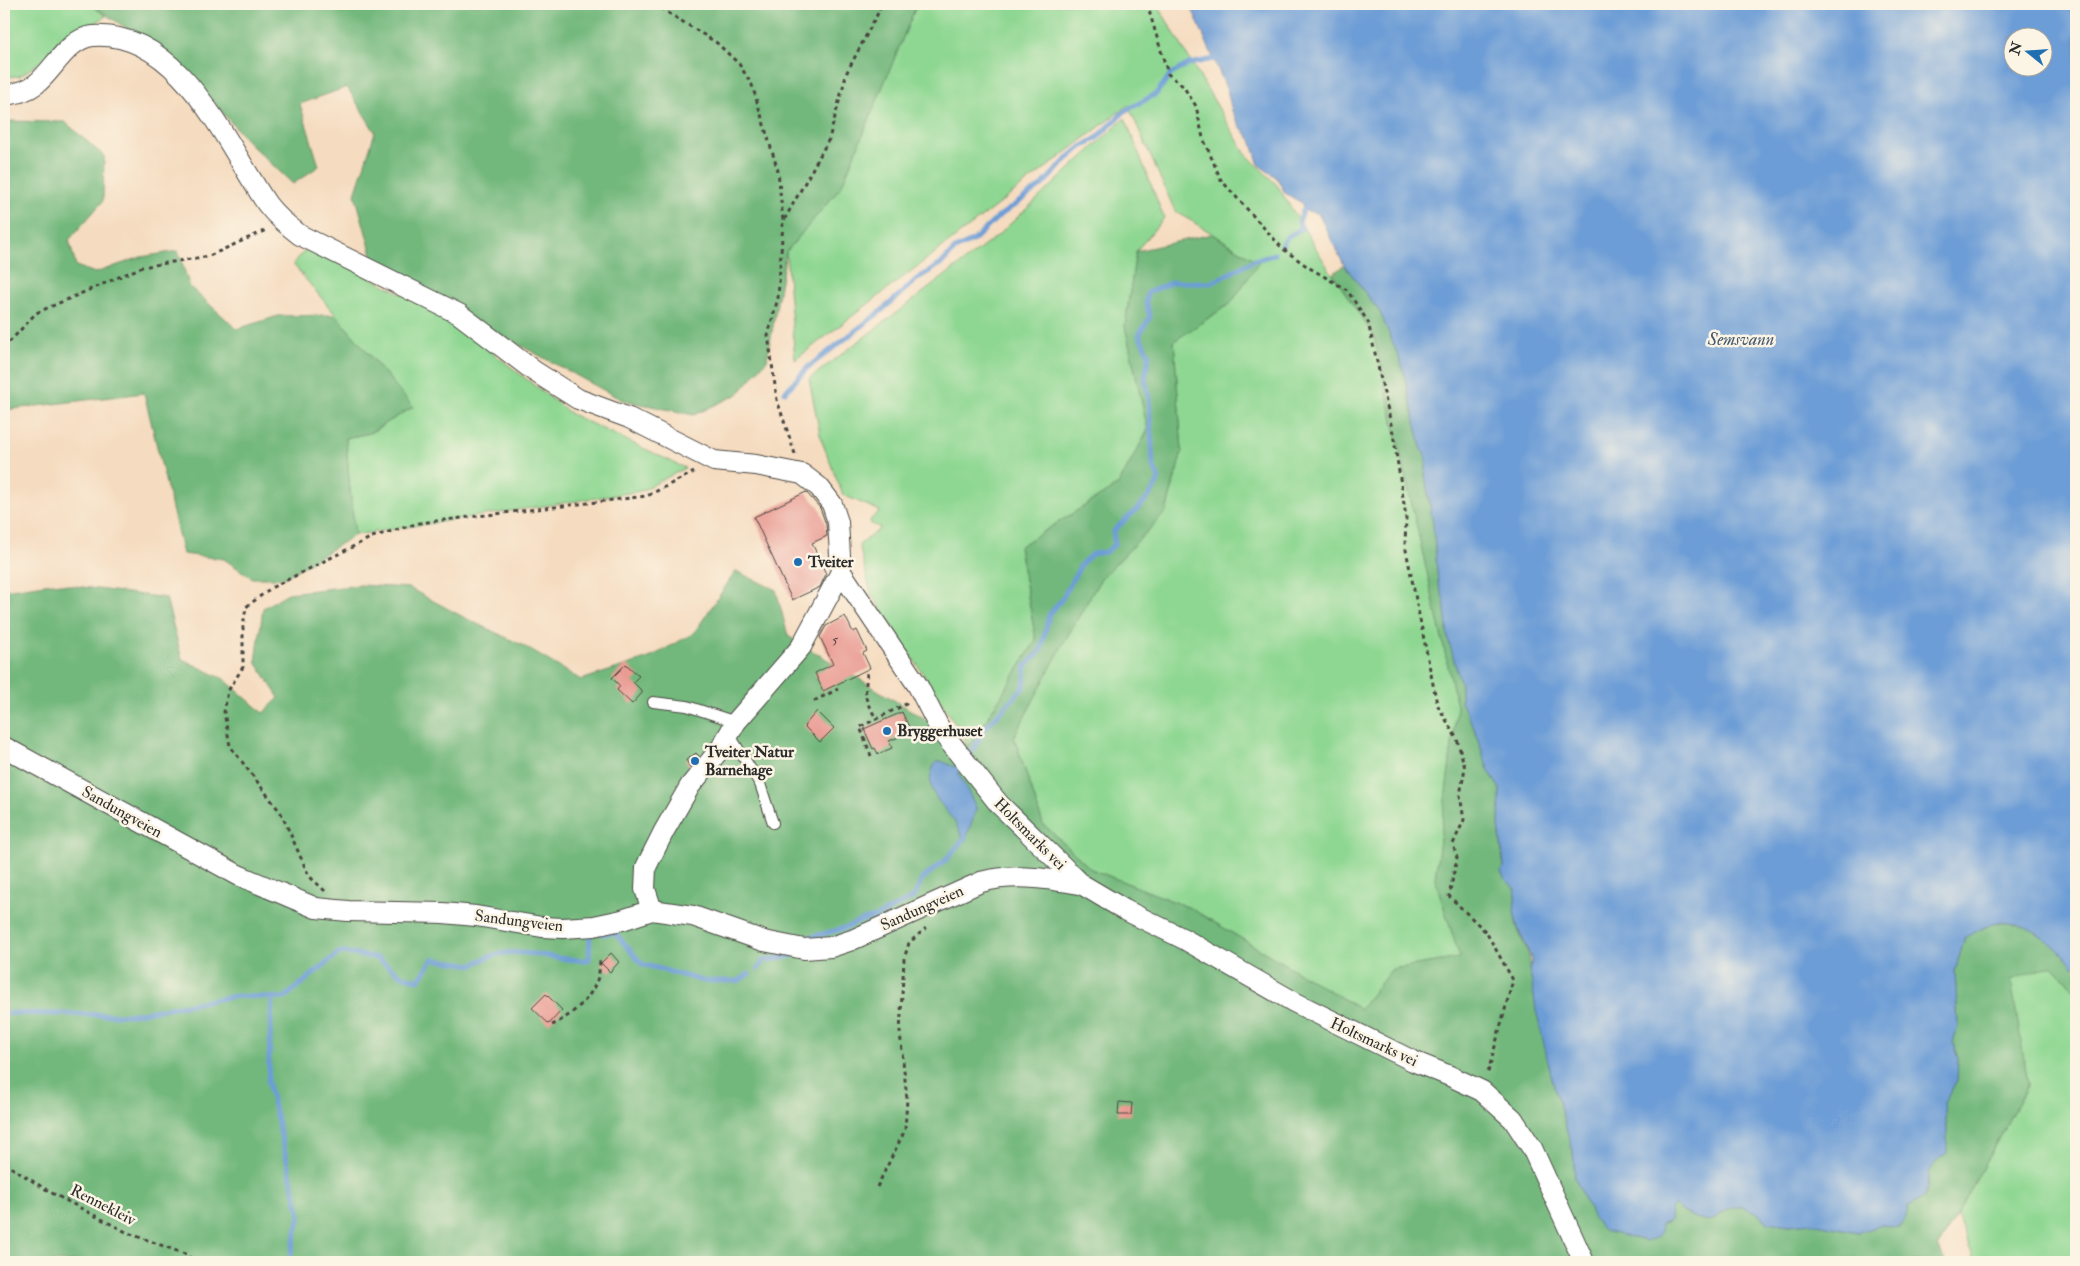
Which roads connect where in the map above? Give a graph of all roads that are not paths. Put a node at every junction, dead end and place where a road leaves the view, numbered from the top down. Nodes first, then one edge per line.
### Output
1 (4, 95) edge
2 (841, 572) junction
3 (653, 702) dead end
4 (732, 728) junction
5 (4, 747) edge
6 (773, 823) dead end
7 (1081, 884) junction
8 (652, 910) junction
9 (1584, 1262) edge

1 - 2 street
2 - 4 street
2 - 7 street, Holtsmarks vei
3 - 4 lane
4 - 6 lane
4 - 8 street
5 - 8 street, Sandungveien
7 - 8 street, Sandungveien
7 - 9 street, Holtsmarks vei

